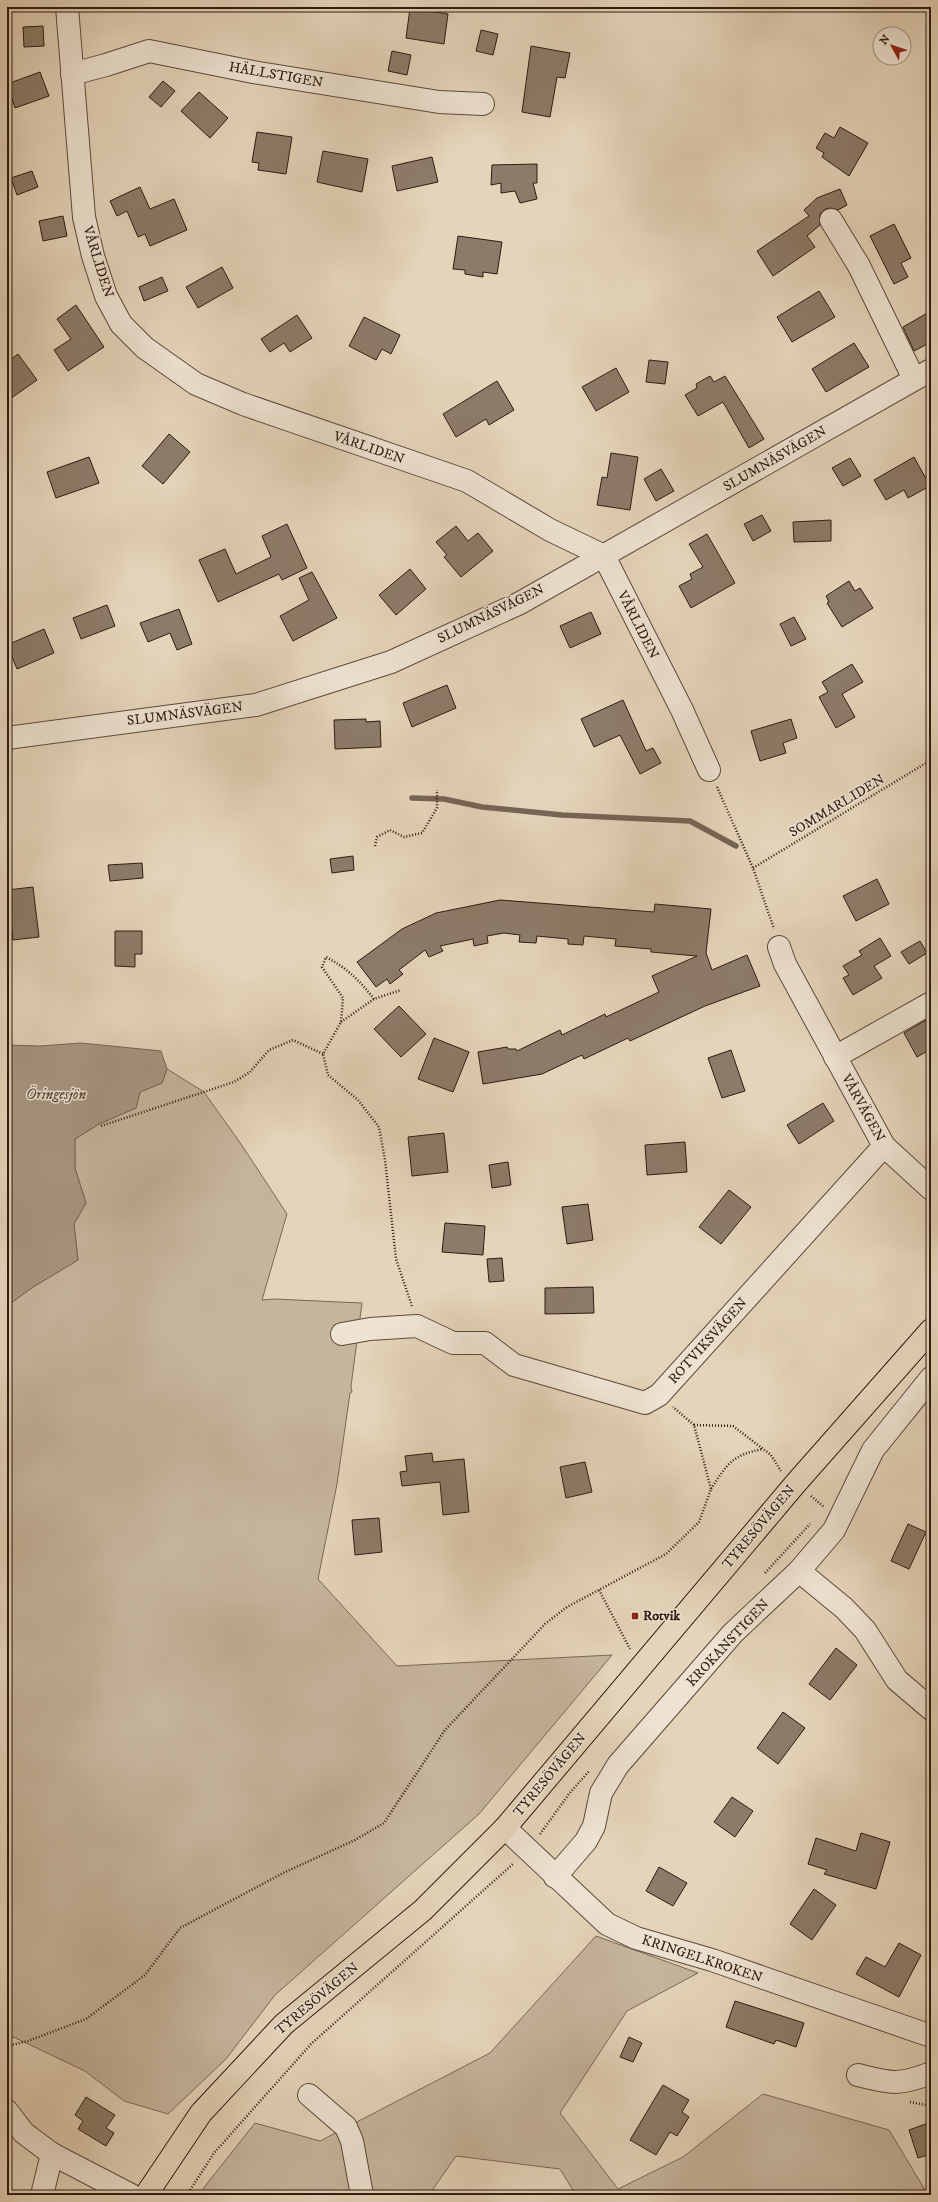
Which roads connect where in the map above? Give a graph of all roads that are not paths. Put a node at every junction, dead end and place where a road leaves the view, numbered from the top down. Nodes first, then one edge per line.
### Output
1 (67, 7) edge
2 (72, 74) junction
3 (483, 104) dead end
4 (831, 220) dead end
5 (922, 374) edge
6 (604, 556) junction
7 (7, 738) edge
8 (709, 770) road end
9 (780, 947) road end
10 (931, 1003) edge
11 (836, 1057) junction
12 (884, 1146) junction
13 (931, 1189) edge
14 (931, 1330) edge
15 (342, 1334) dead end
16 (931, 1378) edge
17 (798, 1571) junction
18 (931, 1709) edge
19 (505, 1828) junction
20 (555, 1876) junction
21 (931, 2036) edge
22 (931, 2073) edge
23 (858, 2075) dead end
24 (309, 2095) dead end
25 (7, 2111) edge
26 (52, 2154) junction
27 (42, 2195) edge
28 (131, 2195) edge
29 (146, 2195) edge
30 (362, 2195) edge

1 - 2 street, VÅRLIDEN
2 - 3 street, HÄLLSTIGEN
2 - 6 street, VÅRLIDEN
4 - 5 street
5 - 6 street, SLUMNÄSVÄGEN
6 - 7 street, SLUMNÄSVÄGEN
6 - 8 street, VÅRLIDEN
9 - 11 street, VÅRVÄGEN
10 - 11 street, VÅRVÄGEN
11 - 12 street, VÅRVÄGEN
12 - 13 street, VÅRVÄGEN
12 - 15 street, ROTVIKSVÄGEN
14 - 19 main road, TYRESÖVÄGEN
16 - 17 street, KROKANSTIGEN
17 - 18 street
17 - 20 street, KROKANSTIGEN
19 - 20 street, KRINGELKROKEN
19 - 29 main road, TYRESÖVÄGEN
20 - 21 street, KRINGELKROKEN
22 - 23 street
24 - 30 street
25 - 26 street
26 - 27 street
26 - 28 street

